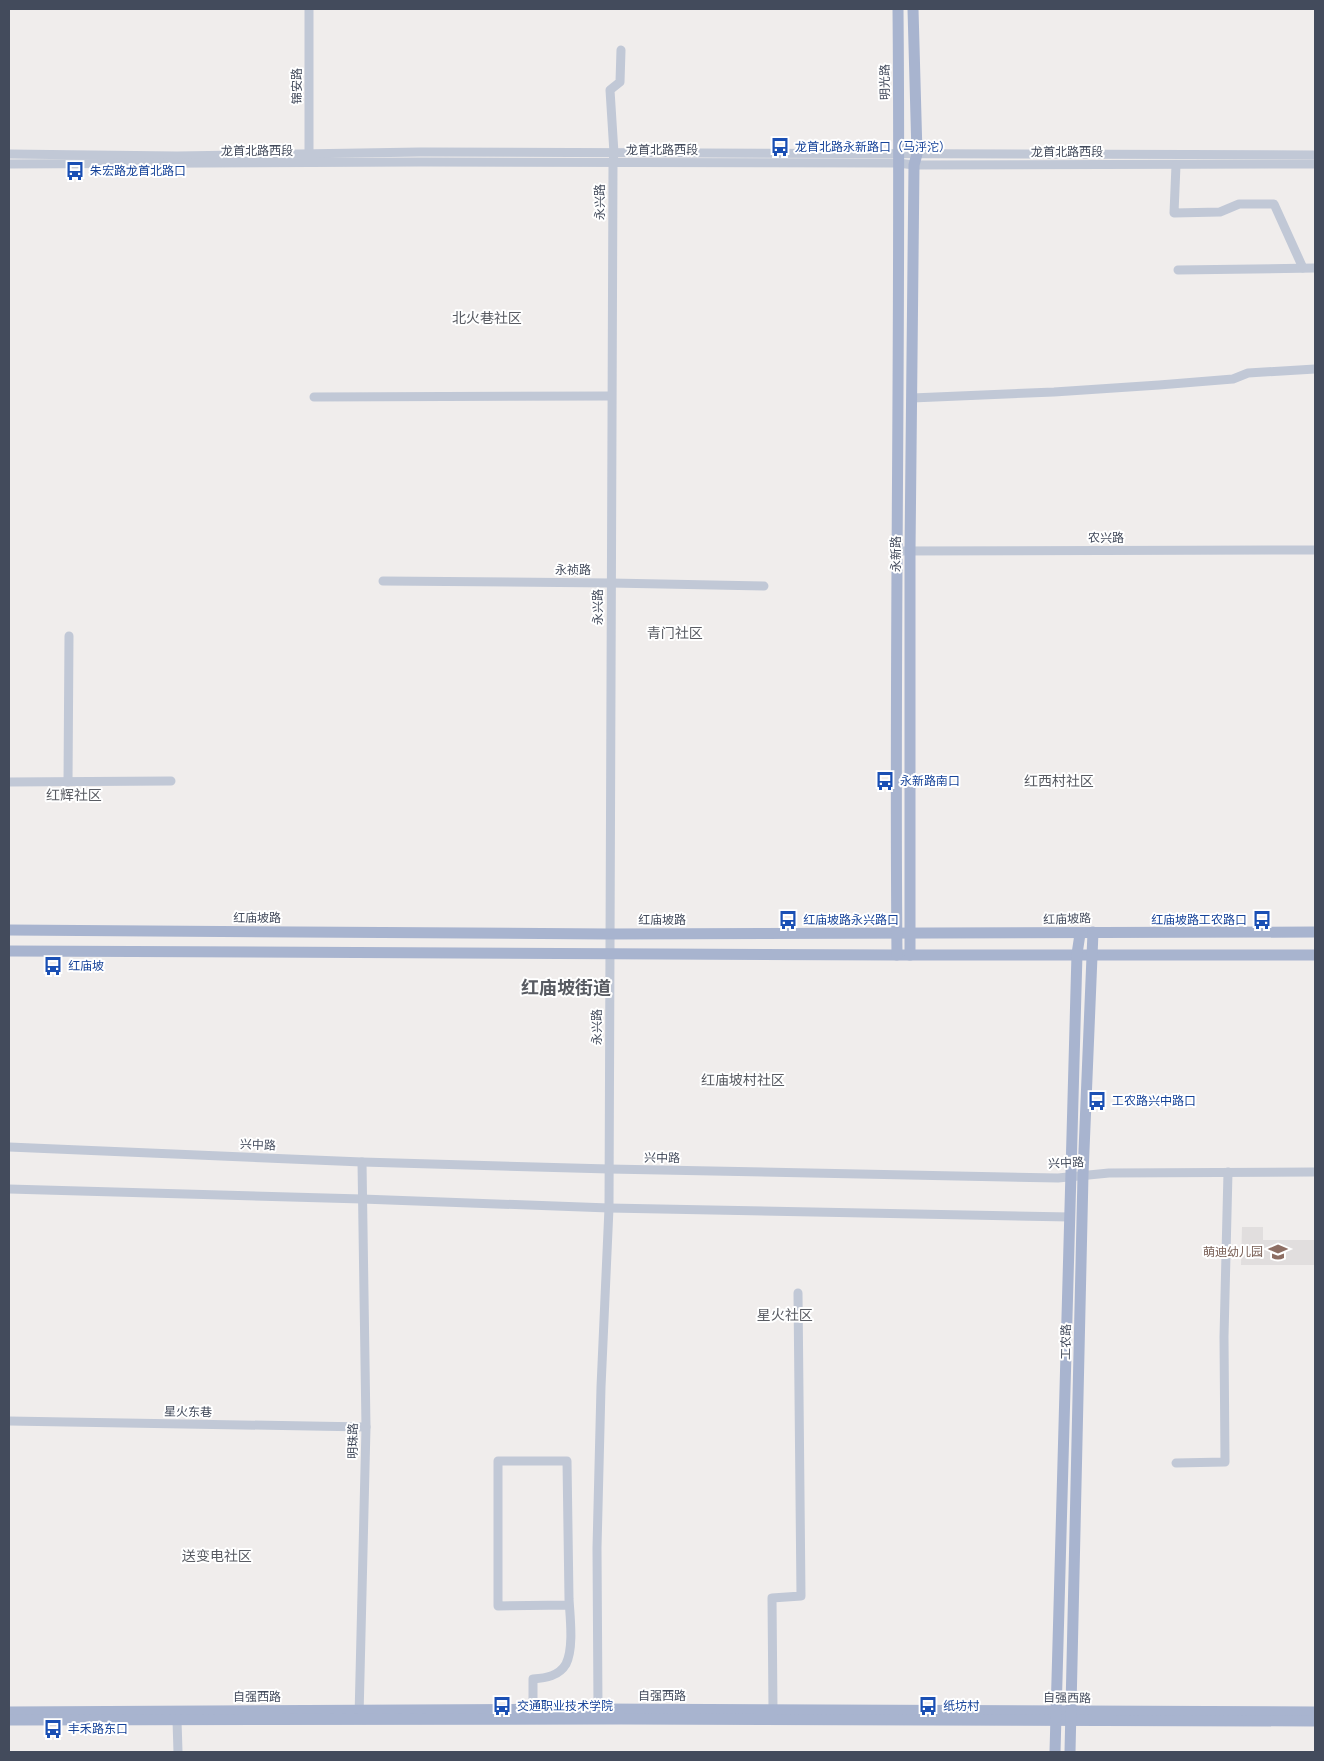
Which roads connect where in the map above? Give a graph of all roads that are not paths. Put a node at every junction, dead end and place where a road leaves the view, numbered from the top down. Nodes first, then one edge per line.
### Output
1 (309, 9) edge
2 (898, 9) edge
3 (913, 9) edge
4 (621, 50) dead end
5 (9, 154) edge
6 (1315, 155) edge
7 (613, 158) junction
8 (309, 159) junction
9 (899, 159) junction
10 (915, 160) junction
11 (9, 164) edge
12 (1315, 164) edge
13 (1176, 165) junction
14 (1303, 268) junction
15 (1315, 268) edge
16 (1178, 270) dead end
17 (1315, 369) edge
18 (612, 396) junction
19 (314, 397) dead end
20 (912, 398) junction
21 (897, 550) junction
22 (910, 550) junction
23 (1315, 550) edge
24 (383, 581) dead end
25 (611, 582) junction
26 (764, 586) dead end
27 (69, 636) dead end
28 (9, 782) edge
29 (68, 782) junction
30 (171, 782) dead end
31 (9, 930) edge
32 (1093, 932) junction
33 (1315, 932) edge
34 (609, 934) junction
35 (897, 934) junction
36 (911, 934) junction
37 (1080, 934) junction
38 (9, 951) edge
39 (609, 953) junction
40 (910, 954) junction
41 (1078, 954) junction
42 (1091, 954) junction
43 (1315, 954) edge
44 (897, 955) junction
45 (9, 1147) edge
46 (362, 1162) junction
47 (609, 1169) junction
48 (1228, 1172) junction
49 (1315, 1172) edge
50 (1083, 1175) junction
51 (1071, 1176) junction
52 (9, 1189) edge
53 (362, 1198) junction
54 (609, 1208) junction
55 (1070, 1217) junction
56 (798, 1293) dead end
57 (9, 1421) edge
58 (366, 1427) junction
59 (1176, 1462) dead end
60 (569, 1605) junction
61 (598, 1709) junction
62 (533, 1710) junction
63 (773, 1710) junction
64 (9, 1712) edge
65 (1315, 1712) edge
66 (359, 1716) junction
67 (1056, 1716) junction
68 (1070, 1717) junction
69 (9, 1720) edge
70 (177, 1720) junction
71 (1315, 1721) edge
72 (178, 1752) edge
73 (1055, 1752) edge
74 (1070, 1752) edge

1 - 8 street, 锦安路
2 - 9 main road, 明光路
3 - 10 main road
4 - 7 street, 永兴路
5 - 8 street, 龙首北路西段
6 - 10 street, 龙首北路西段
7 - 8 street, 龙首北路西段
7 - 9 street, 龙首北路西段
7 - 18 street, 永兴路
8 - 11 street, 龙首北路西段
9 - 10 street, 龙首北路西段
9 - 21 main road, 永新路
10 - 13 street, 龙首北路西段
10 - 20 main road, 永新路
12 - 13 street, 龙首北路西段
13 - 14 street
14 - 15 street
14 - 16 street
17 - 20 street
18 - 19 street
18 - 25 street, 永兴路
20 - 22 main road, 永新路
21 - 22 street, 农兴路
21 - 35 main road, 永新路
22 - 23 street, 农兴路
22 - 36 main road, 永新路
24 - 25 street, 永祯路
25 - 26 street, 永祯路
25 - 34 street, 永兴路
27 - 29 street
28 - 29 street
29 - 30 street
31 - 34 main road, 红庙坡路
32 - 33 main road, 红庙坡路
32 - 37 main road, 红庙坡路
32 - 42 main road, 工农路
34 - 35 main road, 红庙坡路
34 - 39 street, 永兴路
35 - 36 main road, 红庙坡路
35 - 44 main road, 永新路
36 - 37 main road, 红庙坡路
36 - 40 main road, 永新路
37 - 41 main road, 工农路
38 - 39 main road
39 - 44 main road
39 - 47 street, 永兴路
40 - 41 main road
40 - 44 main road
41 - 42 main road
41 - 51 main road, 工农路
42 - 43 main road
42 - 50 main road, 工农路
45 - 46 street, 兴中路
46 - 47 street, 兴中路
46 - 53 street, 明珠路
47 - 51 street, 兴中路
47 - 54 street, 永兴路
48 - 49 street, 兴中路
48 - 50 street, 兴中路
48 - 59 street
50 - 51 street, 兴中路
50 - 68 main road, 工农路
51 - 55 main road, 工农路
52 - 53 street
53 - 54 street
53 - 58 street, 明珠路
54 - 55 street
54 - 61 street, 永兴路
55 - 67 main road, 工农路
56 - 63 street
57 - 58 street, 星火东巷
58 - 66 street, 明珠路
60 - 60 street
60 - 62 street
61 - 62 main road, 自强西路
61 - 63 main road, 自强西路
62 - 66 main road, 自强西路
63 - 67 main road, 自强西路
64 - 66 main road, 自强西路
65 - 68 main road, 自强西路
66 - 67 main road, 自强西路
66 - 70 main road, 自强西路
67 - 68 main road, 自强西路
67 - 73 main road, 工农路
68 - 71 main road, 自强西路
68 - 74 main road, 工农路
69 - 70 main road, 自强西路
70 - 72 street

